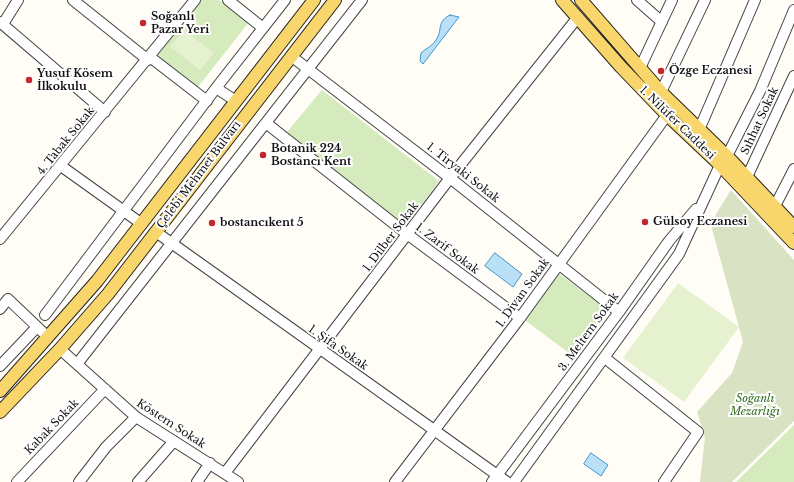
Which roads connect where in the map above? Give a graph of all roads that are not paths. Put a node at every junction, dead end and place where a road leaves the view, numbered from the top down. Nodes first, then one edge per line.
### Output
1 (18, 0) edge
2 (73, 0) edge
3 (196, 0) edge
4 (228, 0) edge
5 (285, 0) edge
6 (314, 0) edge
7 (335, 0) edge
8 (362, 0) edge
9 (562, 0) edge
10 (637, 0) edge
11 (672, 0) edge
12 (705, 0) edge
13 (755, 0) edge
14 (585, 2) edge
15 (794, 10) edge
16 (578, 17) junction
17 (662, 22) junction
18 (2, 23) edge
19 (263, 28) junction
20 (291, 56) junction
21 (149, 58) junction
22 (640, 68) junction
23 (308, 69) junction
24 (794, 76) edge
25 (216, 88) junction
26 (661, 92) junction
27 (236, 101) junction
28 (207, 102) junction
29 (105, 112) junction
30 (667, 115) junction
31 (266, 123) junction
32 (699, 130) junction
33 (724, 160) junction
34 (61, 166) junction
35 (794, 168) edge
36 (747, 177) junction
37 (450, 178) junction
38 (706, 197) junction
39 (775, 206) junction
40 (124, 211) junction
41 (142, 224) junction
42 (794, 227) edge
43 (156, 232) junction
44 (407, 234) junction
45 (0, 240) edge
46 (172, 244) junction
47 (794, 244) edge
48 (558, 265) junction
49 (0, 309) edge
50 (619, 312) junction
51 (45, 315) dead end
52 (520, 318) junction
53 (37, 326) junction
54 (48, 337) junction
55 (60, 348) junction
56 (320, 350) junction
57 (605, 358) junction
58 (77, 364) junction
59 (0, 366) edge
60 (105, 389) junction
61 (0, 391) edge
62 (0, 412) edge
63 (136, 417) junction
64 (434, 430) junction
65 (174, 441) junction
66 (210, 463) junction
67 (225, 473) junction
68 (494, 478) edge
69 (17, 482) edge
70 (79, 482) edge
71 (138, 482) edge
72 (197, 482) edge
73 (238, 482) edge
74 (395, 482) edge
75 (507, 482) edge
76 (514, 482) edge
77 (664, 482) edge

1 - 18 street
2 - 21 street
3 - 21 street, 4. Tabak Sokak
4 - 19 street
5 - 19 street
6 - 27 main road, Çelebi Mehmet Bulvarı
7 - 20 main road, Çelebi Mehmet Bulvarı
8 - 23 street
9 - 16 main road, 1. Nilüfer Caddesi
10 - 17 street
11 - 17 street
12 - 26 street
13 - 32 street
14 - 22 main road, 1. Nilüfer Caddesi
15 - 33 street, 3. Meltem Sokak
16 - 30 main road, 1. Nilüfer Caddesi
16 - 37 street, 1. Dilber Sokak
17 - 22 street
18 - 29 street
19 - 25 street
20 - 23 street, 1. Tiryaki Sokak
20 - 43 main road, Çelebi Mehmet Bulvarı
21 - 28 street
21 - 29 street, 4. Tabak Sokak
22 - 26 main road, 1. Nilüfer Caddesi
23 - 31 street
23 - 37 street, 1. Tiryaki Sokak
24 - 36 street, Sıhhat Sokak
25 - 27 street
25 - 28 street
26 - 32 main road, 1. Nilüfer Caddesi
27 - 41 main road, Çelebi Mehmet Bulvarı
28 - 40 street
29 - 34 street, 4. Tabak Sokak
30 - 33 main road, 1. Nilüfer Caddesi
30 - 48 street, 1. Divan Sokak
31 - 44 street, 1. Zarif Sokak
31 - 46 street
32 - 33 main road, 1. Nilüfer Caddesi
33 - 36 main road, 1. Nilüfer Caddesi
33 - 38 street, 3. Meltem Sokak
33 - 47 main road, 1. Nilüfer Caddesi
34 - 40 street
34 - 45 street, 4. Tabak Sokak
35 - 39 street
36 - 39 main road, 1. Nilüfer Caddesi
37 - 44 street, 1. Dilber Sokak
37 - 48 street, 1. Tiryaki Sokak
38 - 50 street, 3. Meltem Sokak
38 - 57 street, 3. Meltem Sokak
39 - 42 main road, 1. Nilüfer Caddesi
40 - 41 street
40 - 51 street
41 - 54 main road, Çelebi Mehmet Bulvarı
43 - 46 street, 1. Şifa Sokak
43 - 55 main road, Çelebi Mehmet Bulvarı
44 - 52 street, 1. Zarif Sokak
44 - 56 street, 1. Dilber Sokak
46 - 56 street, 1. Şifa Sokak
46 - 58 street
48 - 50 street, 1. Tiryaki Sokak
48 - 52 street, 1. Divan Sokak
49 - 53 street
50 - 68 street, 3. Meltem Sokak
52 - 64 street, 1. Divan Sokak
53 - 54 street
53 - 59 street
54 - 61 main road, Çelebi Mehmet Bulvarı
55 - 58 street, Köstem Sokak
55 - 62 main road, Çelebi Mehmet Bulvarı
56 - 64 street, 1. Şifa Sokak
56 - 67 street, 1. Dilber Sokak
57 - 76 street, 3. Meltem Sokak
57 - 77 street
58 - 60 street, Köstem Sokak
60 - 63 street, Köstem Sokak
60 - 69 street, Kabak Sokak
63 - 65 street, Köstem Sokak
63 - 70 street
64 - 68 street, 1. Şifa Sokak
64 - 74 street, 1. Divan Sokak
65 - 66 street, Köstem Sokak
65 - 71 street
66 - 67 street, Köstem Sokak
66 - 72 street
67 - 73 street, Köstem Sokak
68 - 75 street, 1. Şifa Sokak

